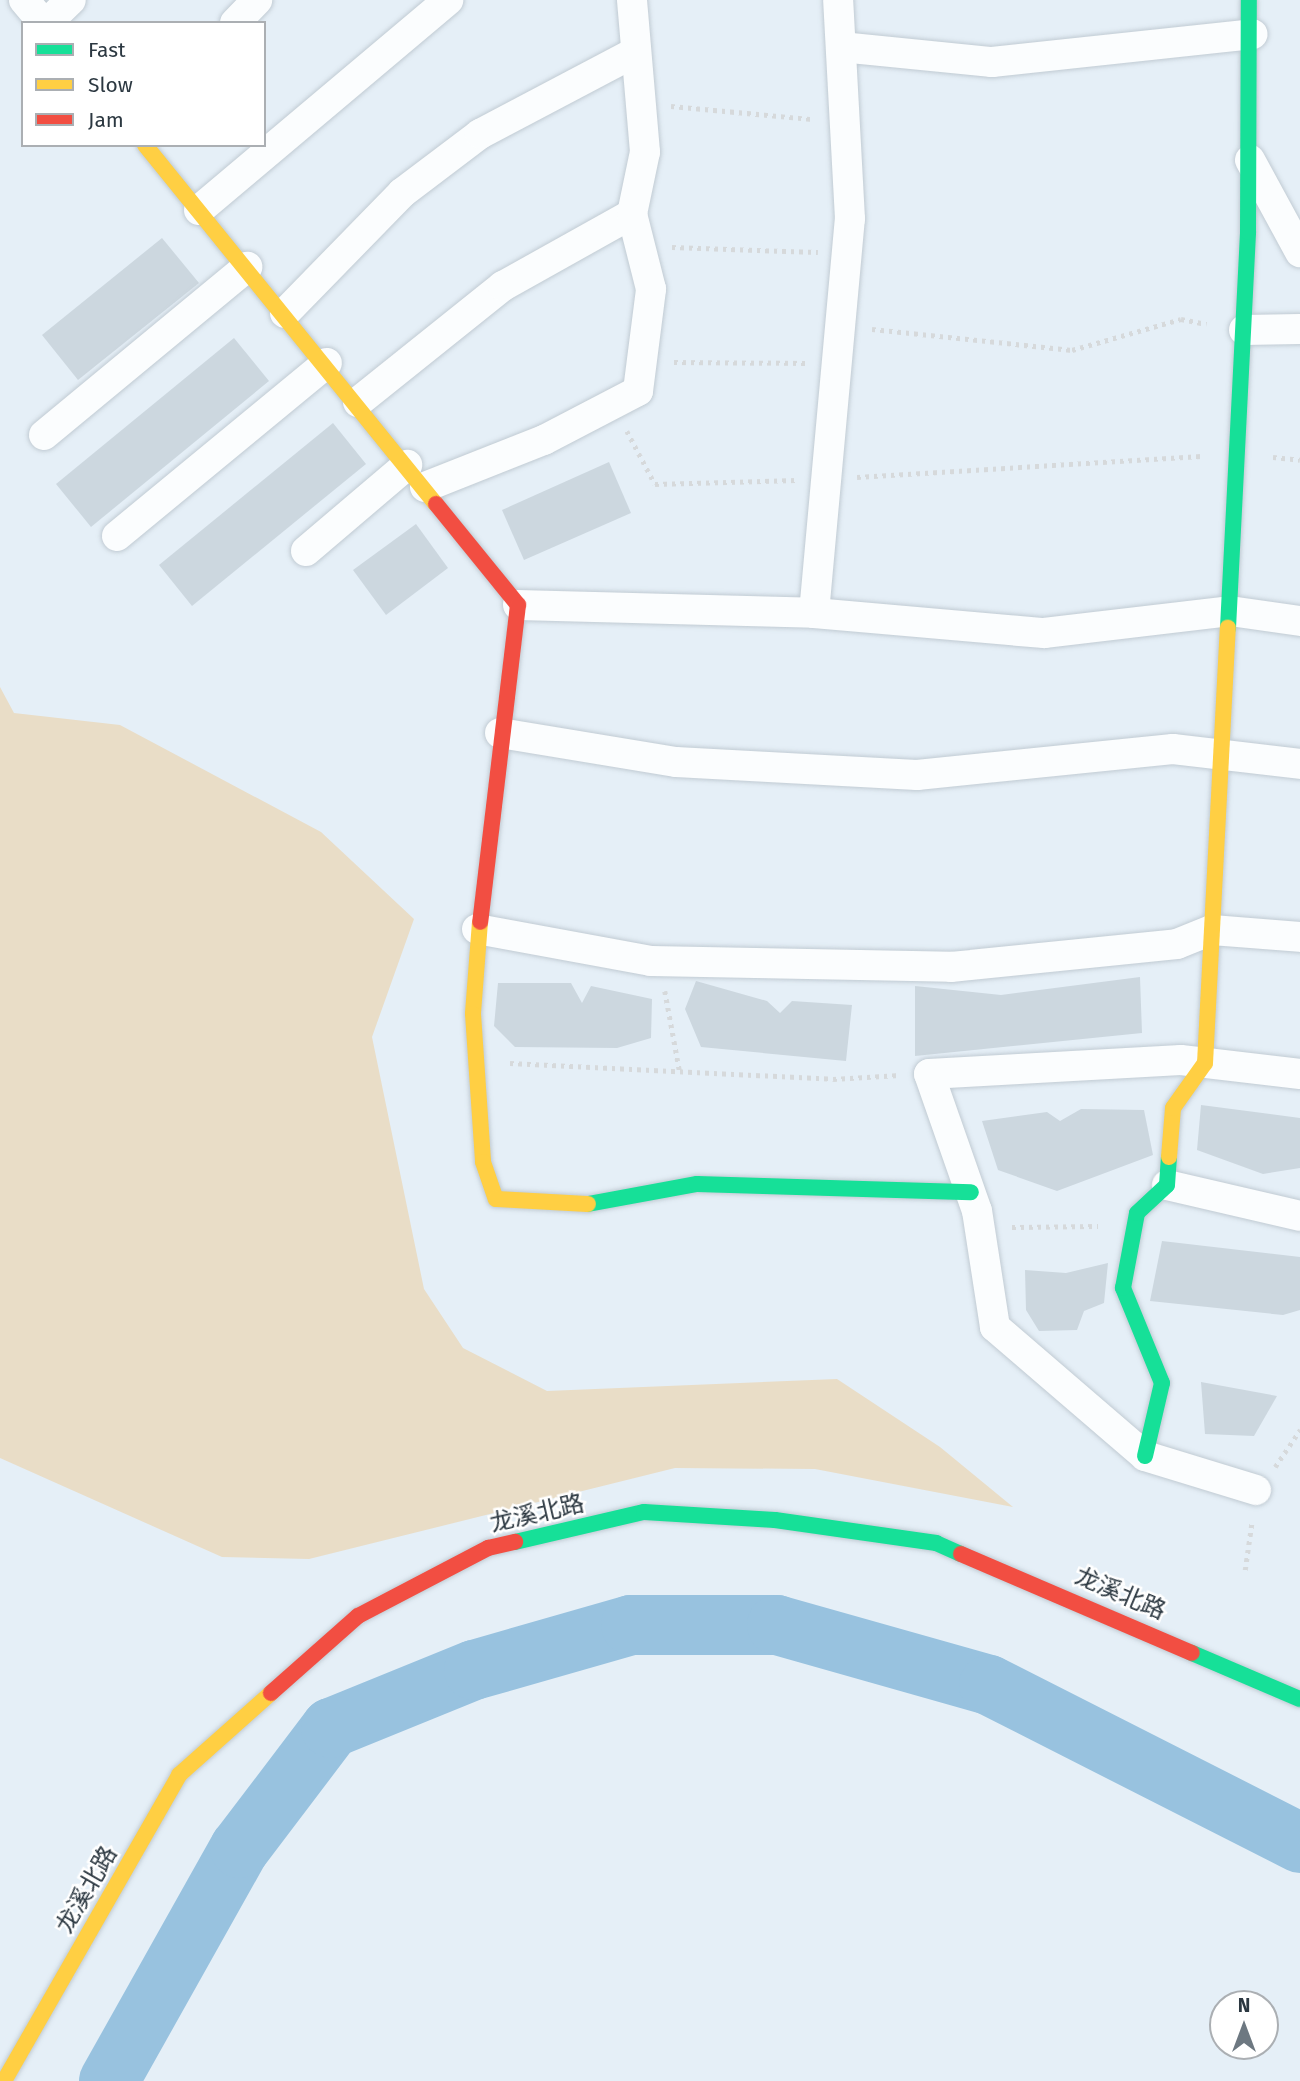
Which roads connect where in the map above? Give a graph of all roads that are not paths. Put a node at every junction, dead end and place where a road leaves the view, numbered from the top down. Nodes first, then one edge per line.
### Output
1 (24, 0) edge
2 (71, 0) edge
3 (257, 0) edge
4 (449, 0) edge
5 (632, 0) edge
6 (838, 0) edge
7 (1250, 0) edge
8 (43, 21) edge
9 (47, 21) edge
10 (238, 21) edge
11 (1253, 34) junction
12 (841, 47) junction
13 (632, 54) junction
14 (147, 147) edge
15 (1250, 160) junction
16 (199, 210) junction
17 (632, 214) junction
18 (1300, 252) edge
19 (247, 267) junction
20 (285, 313) junction
21 (1300, 329) edge
22 (1244, 330) junction
23 (327, 363) junction
24 (358, 402) junction
25 (44, 435) dead end
26 (416, 476) junction
27 (117, 536) dead end
28 (306, 551) dead end
29 (519, 605) junction
30 (1230, 611) junction
31 (814, 613) junction
32 (1300, 621) edge
33 (500, 733) junction
34 (1222, 752) junction
35 (1300, 764) edge
36 (477, 929) junction
37 (1212, 930) junction
38 (1300, 937) edge
39 (1205, 1063) junction
40 (1300, 1074) edge
41 (1167, 1185) junction
42 (971, 1192) junction
43 (1300, 1216) edge
44 (1145, 1456) junction
45 (1256, 1490) dead end
46 (1298, 1692) edge
47 (4, 2081) edge

1 - 8 street
2 - 9 street
3 - 10 street
4 - 16 street
5 - 13 street
6 - 12 street
7 - 11 street
11 - 12 street
11 - 15 street
12 - 31 street
13 - 17 street
13 - 20 street
14 - 16 street
15 - 18 street
15 - 22 street
16 - 19 street
17 - 24 street
17 - 26 street
19 - 20 street
19 - 25 street
20 - 23 street
21 - 22 street
22 - 30 street
23 - 24 street
23 - 27 street
24 - 26 street
26 - 28 street
26 - 29 street
29 - 31 street
29 - 33 street
30 - 31 street
30 - 32 street
30 - 34 street
33 - 34 street
33 - 36 street
34 - 35 street
34 - 37 street
36 - 37 street
36 - 42 street
37 - 38 street
37 - 39 street
39 - 40 street
39 - 41 street
39 - 42 street
41 - 43 street
41 - 44 street
42 - 44 street
44 - 45 street
46 - 47 street, 龙溪北路

